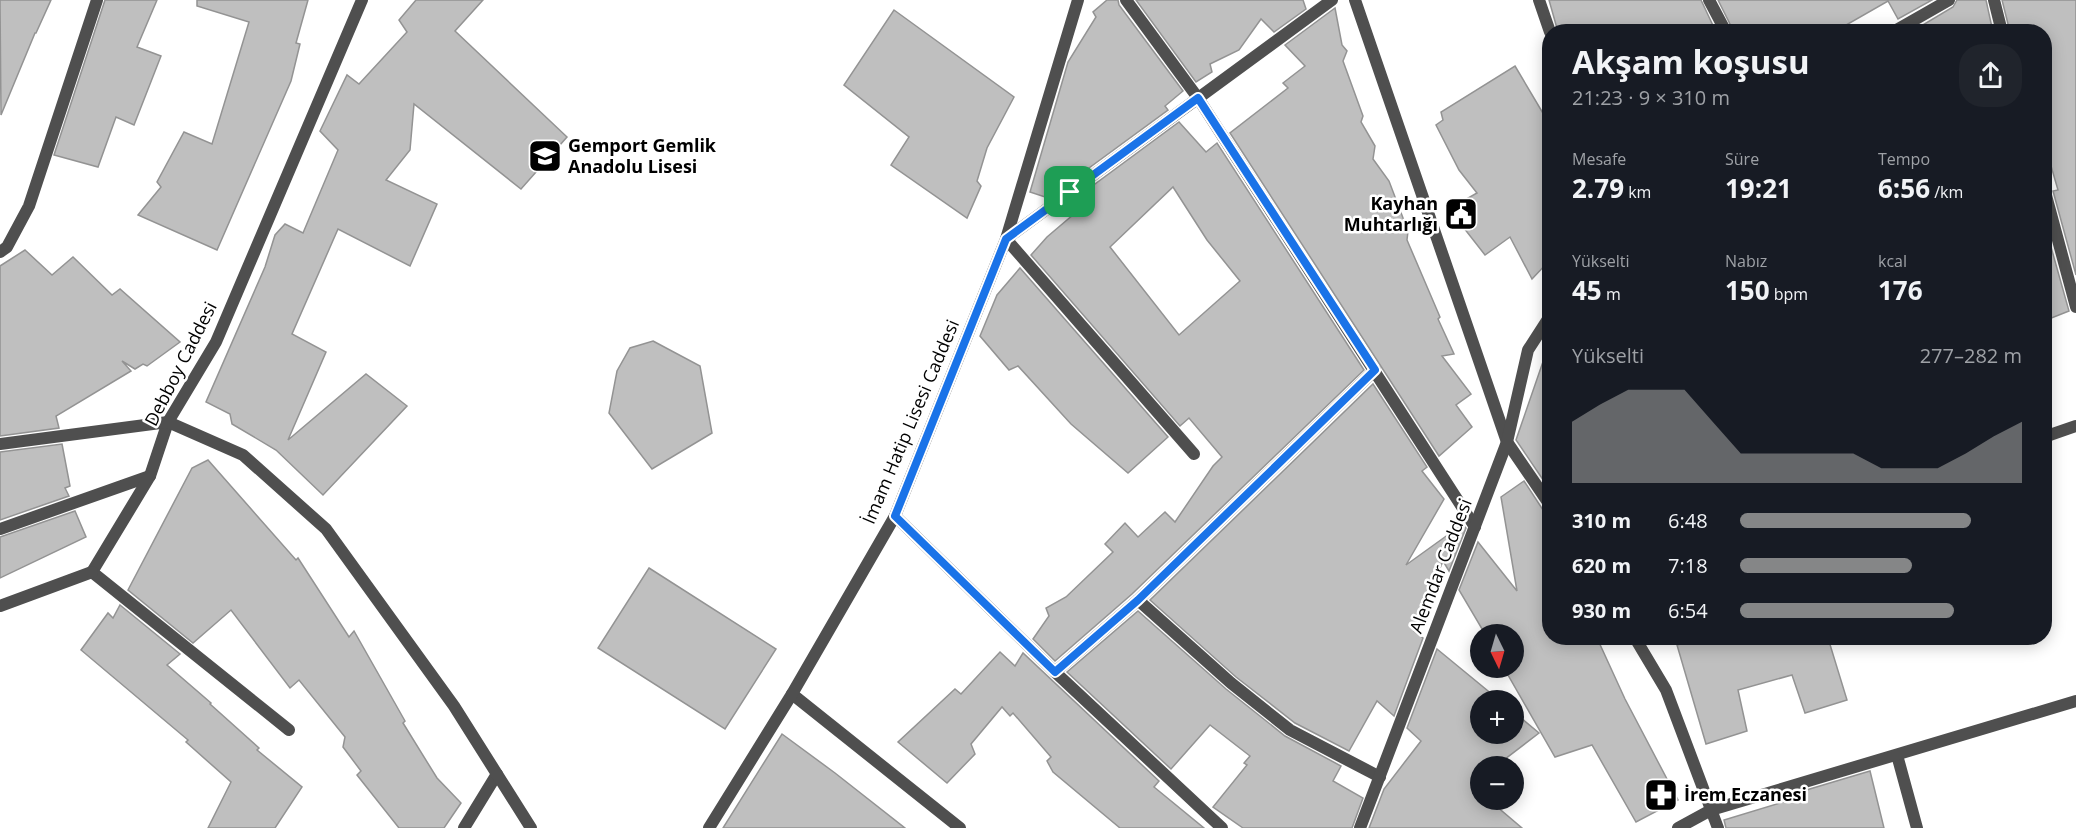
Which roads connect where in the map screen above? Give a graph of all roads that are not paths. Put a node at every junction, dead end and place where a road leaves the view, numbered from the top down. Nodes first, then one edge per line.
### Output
1 (97, 0) edge
2 (362, 0) edge
3 (1078, 0) edge
4 (1126, 0) edge
5 (1332, 0) edge
6 (1355, 0) edge
7 (1539, 0) edge
8 (1709, 0) edge
9 (1949, 0) edge
10 (1994, 0) edge
11 (1547, 24) edge
12 (1722, 24) edge
13 (1907, 24) edge
14 (2000, 24) edge
15 (1198, 98) junction
16 (2052, 218) edge
17 (1006, 239) junction
18 (2, 246) edge
19 (2076, 307) edge
20 (1542, 328) edge
21 (1375, 370) junction
22 (168, 422) junction
23 (2076, 426) edge
24 (2052, 434) edge
25 (1507, 442) junction
26 (0, 444) edge
27 (1194, 454) dead end
28 (150, 477) junction
29 (1542, 493) edge
30 (895, 516) junction
31 (1475, 527) junction
32 (0, 529) edge
33 (92, 572) junction
34 (1138, 600) junction
35 (0, 606) edge
36 (1639, 645) edge
37 (1055, 672) junction
38 (792, 694) junction
39 (2076, 701) edge
40 (289, 730) dead end
41 (1897, 755) junction
42 (497, 774) junction
43 (1380, 777) junction
44 (1711, 810) junction
45 (464, 828) edge
46 (531, 828) edge
47 (709, 828) edge
48 (960, 828) edge
49 (1222, 828) edge
50 (1360, 828) edge
51 (1678, 828) edge
52 (1718, 828) edge
53 (1917, 828) edge

1 - 18 street
2 - 22 street, Debboy Caddesi
3 - 17 street, İmam Hatip Lisesi Caddesi
4 - 15 street
5 - 15 street
6 - 25 street
7 - 11 street
8 - 12 street
9 - 13 street
10 - 14 street
15 - 17 street
15 - 21 street
16 - 19 street
17 - 27 street
17 - 30 street, İmam Hatip Lisesi Caddesi
20 - 25 street, Alemdar Caddesi
21 - 31 street
21 - 34 street
22 - 26 street
22 - 28 street, Debboy Caddesi
22 - 42 street
23 - 24 street
25 - 29 street
25 - 31 street, Alemdar Caddesi
28 - 32 street
28 - 33 street, Debboy Caddesi
30 - 37 street
30 - 38 street, İmam Hatip Lisesi Caddesi
31 - 43 street, Alemdar Caddesi
33 - 35 street
33 - 40 street
34 - 37 street
34 - 43 street
36 - 44 street
37 - 49 street
38 - 47 street, İmam Hatip Lisesi Caddesi
38 - 48 street
39 - 41 street
41 - 44 street
41 - 53 street
42 - 45 street
42 - 46 street
43 - 50 street, Alemdar Caddesi
44 - 51 street
44 - 52 street

